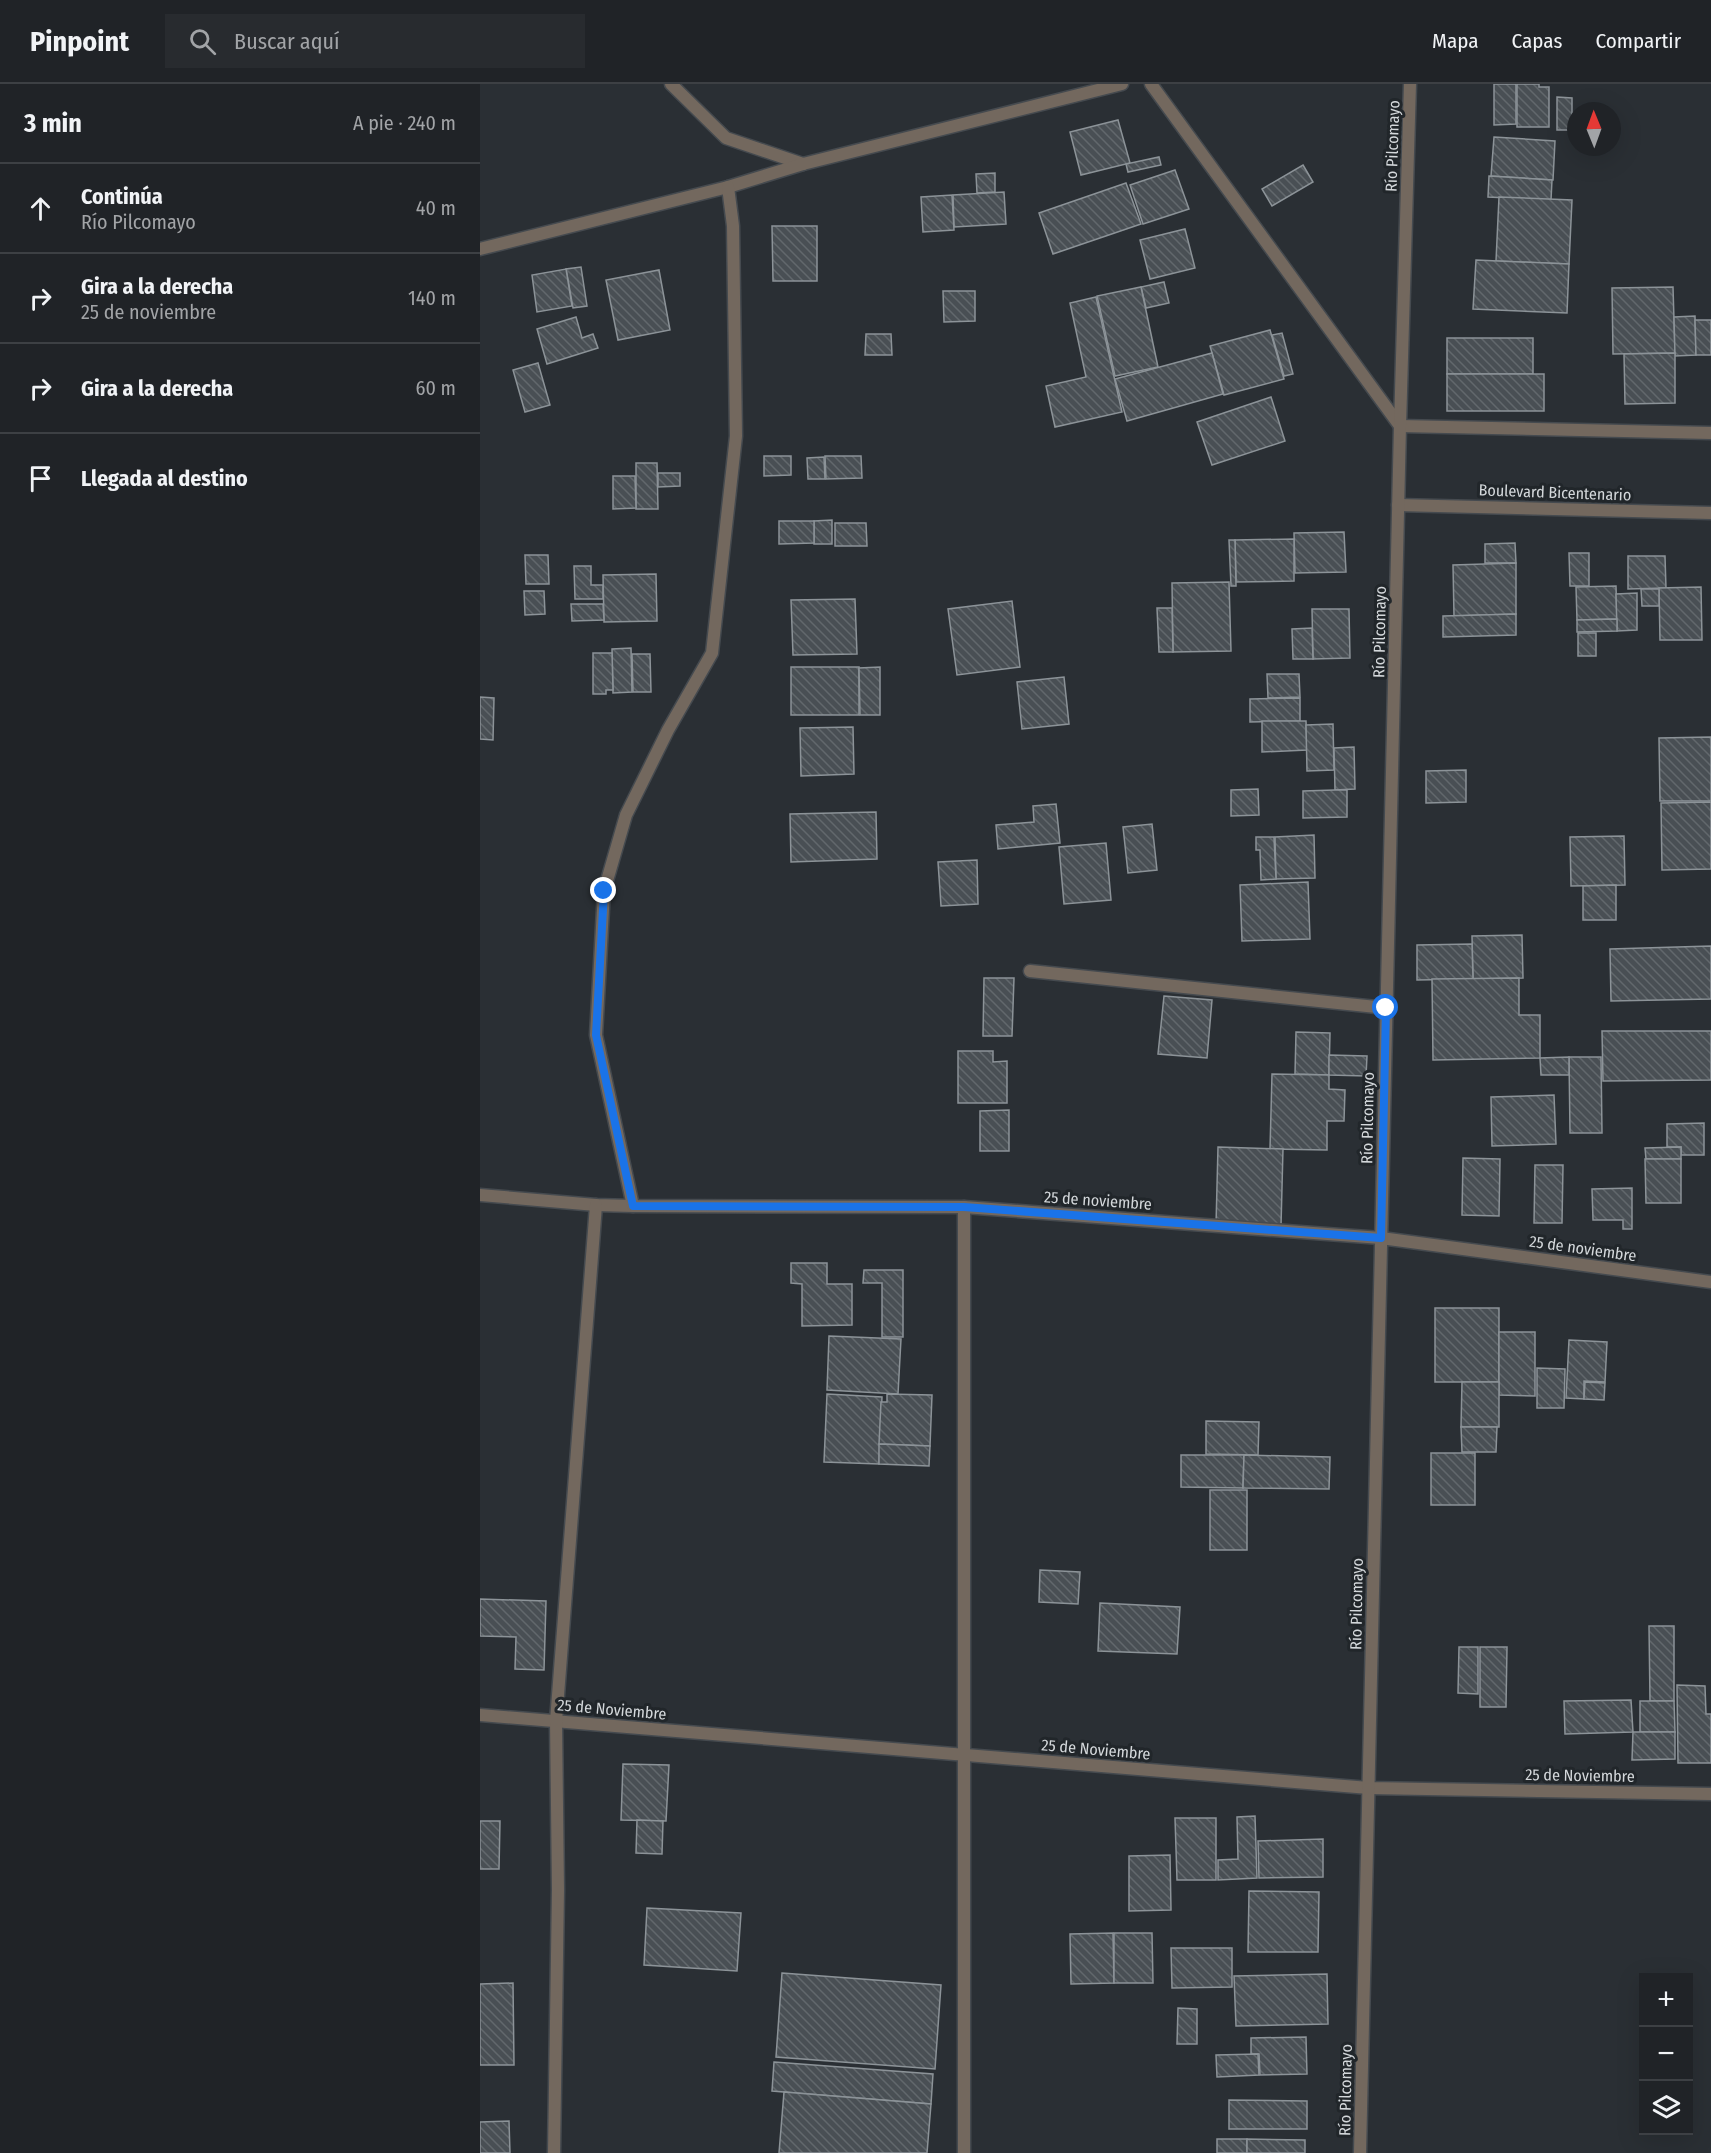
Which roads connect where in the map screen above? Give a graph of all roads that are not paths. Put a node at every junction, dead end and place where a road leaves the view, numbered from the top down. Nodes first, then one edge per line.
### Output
1 (671, 84) edge
2 (1122, 84) edge
3 (1151, 84) edge
4 (1410, 84) edge
5 (803, 164) junction
6 (728, 187) junction
7 (480, 249) edge
8 (1400, 426) junction
9 (1711, 433) edge
10 (1398, 505) junction
11 (1711, 513) edge
12 (1030, 971) dead end
13 (1386, 1008) junction
14 (480, 1195) edge
15 (596, 1205) junction
16 (633, 1206) junction
17 (964, 1207) junction
18 (1381, 1238) junction
19 (1711, 1282) edge
20 (480, 1715) edge
21 (556, 1721) junction
22 (964, 1754) junction
23 (1368, 1788) junction
24 (1711, 1794) edge
25 (554, 2153) edge
26 (964, 2153) edge
27 (1360, 2153) edge

1 - 5 street
2 - 5 street
3 - 8 street
4 - 8 street, Río Pilcomayo
5 - 6 street
6 - 7 street
6 - 16 street
8 - 9 street
8 - 10 street, Río Pilcomayo
10 - 11 street, Boulevard Bicentenario
10 - 13 street, Río Pilcomayo
12 - 13 street
13 - 18 street, Río Pilcomayo
14 - 15 street, 25 de noviembre
15 - 16 street, 25 de noviembre
15 - 21 street
16 - 17 street, 25 de noviembre
17 - 18 street, 25 de noviembre
17 - 22 street
18 - 19 street, 25 de noviembre
18 - 23 street, Río Pilcomayo
20 - 21 street, 25 de Noviembre
21 - 22 street, 25 de Noviembre
21 - 25 street
22 - 23 street, 25 de Noviembre
22 - 26 street
23 - 24 street, 25 de Noviembre
23 - 27 street, Río Pilcomayo

